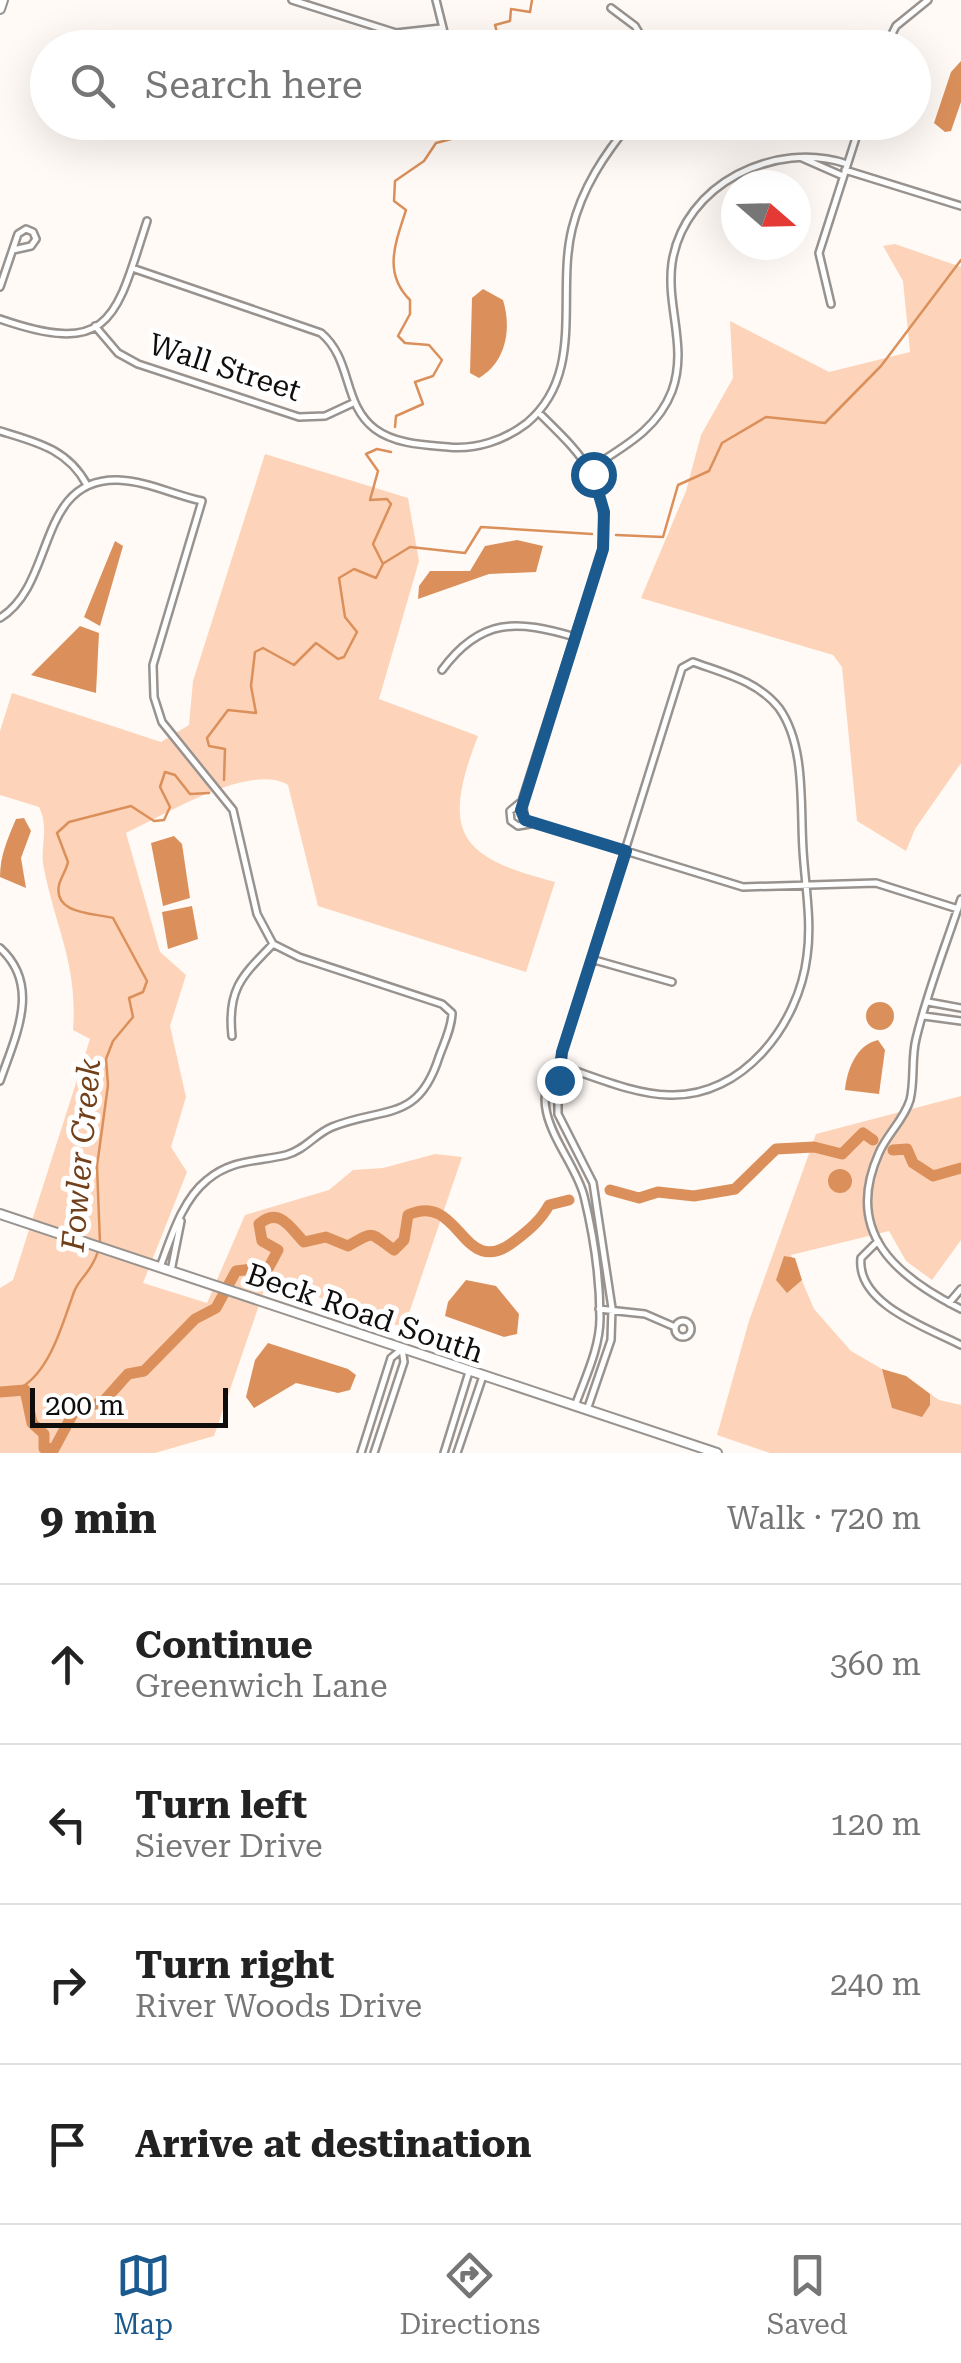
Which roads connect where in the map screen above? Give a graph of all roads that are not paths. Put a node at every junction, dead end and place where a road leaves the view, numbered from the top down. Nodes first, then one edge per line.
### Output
1 (3, 0) edge
2 (292, 0) edge
3 (436, 0) edge
4 (928, 0) edge
5 (611, 8) dead end
6 (0, 9) edge
7 (441, 28) joint
8 (387, 30) edge
9 (423, 30) edge
10 (638, 30) edge
11 (894, 30) edge
12 (617, 140) edge
13 (854, 140) edge
14 (802, 158) junction
15 (845, 170) junction
16 (961, 206) edge
17 (146, 221) dead end
18 (13, 250) junction
19 (132, 268) junction
20 (0, 287) edge
21 (831, 304) dead end
22 (0, 319) edge
23 (96, 326) junction
24 (353, 403) junction
25 (538, 412) junction
26 (0, 431) edge
27 (590, 468) junction
28 (88, 485) junction
29 (0, 618) edge
30 (575, 637) junction
31 (442, 670) dead end
32 (522, 801) junction
33 (534, 822) junction
34 (626, 851) junction
35 (805, 886) junction
36 (961, 900) edge
37 (958, 909) junction
38 (274, 944) junction
39 (0, 948) edge
40 (591, 960) junction
41 (672, 982) dead end
42 (928, 1002) junction
43 (960, 1008) edge
44 (924, 1016) junction
45 (961, 1020) edge
46 (232, 1036) dead end
47 (558, 1065) junction
48 (0, 1081) edge
49 (0, 1214) edge
50 (181, 1221) junction
51 (878, 1241) junction
52 (160, 1267) junction
53 (171, 1271) junction
54 (961, 1289) edge
55 (949, 1303) junction
56 (612, 1308) junction
57 (961, 1308) edge
58 (600, 1309) junction
59 (675, 1327) dead end
60 (961, 1345) edge
61 (402, 1349) junction
62 (469, 1372) junction
63 (483, 1376) junction
64 (575, 1406) junction
65 (587, 1410) junction
66 (361, 1453) edge
67 (374, 1453) edge
68 (444, 1453) edge
69 (457, 1453) edge
70 (717, 1453) edge

1 - 6 main road
2 - 8 street
3 - 7 street
4 - 11 street
5 - 10 street
7 - 9 street
12 - 25 street
13 - 15 street
14 - 15 street
14 - 15 street
14 - 27 street
15 - 16 street
15 - 21 street
17 - 19 street
18 - 18 street
18 - 20 street
19 - 23 street
19 - 24 street
22 - 23 street
23 - 24 street, Wall Street
24 - 25 street
25 - 27 street
26 - 28 street
27 - 30 street
28 - 29 street
28 - 38 street
30 - 31 street
30 - 32 street
32 - 33 street
32 - 33 street
33 - 34 street
34 - 35 street
34 - 35 street
34 - 40 street
35 - 37 street
35 - 47 street
36 - 37 street
37 - 42 street
38 - 46 street
38 - 50 street
39 - 48 street
40 - 41 street
40 - 47 street
42 - 43 street
42 - 44 street
43 - 45 street
44 - 45 street
44 - 51 street
47 - 56 street
47 - 58 street
49 - 52 main road, Beck Road South
50 - 52 street
50 - 53 street
51 - 55 street
51 - 60 street
52 - 53 main road, Beck Road South
53 - 61 main road, Beck Road South
54 - 55 street
55 - 57 street
56 - 58 street
56 - 59 street
56 - 65 street
58 - 64 street
61 - 62 main road, Beck Road South
61 - 66 street
61 - 67 street
62 - 63 main road, Beck Road South
62 - 68 street
63 - 64 main road, Beck Road South
63 - 69 street
64 - 65 main road, Beck Road South
65 - 70 main road, Beck Road South

